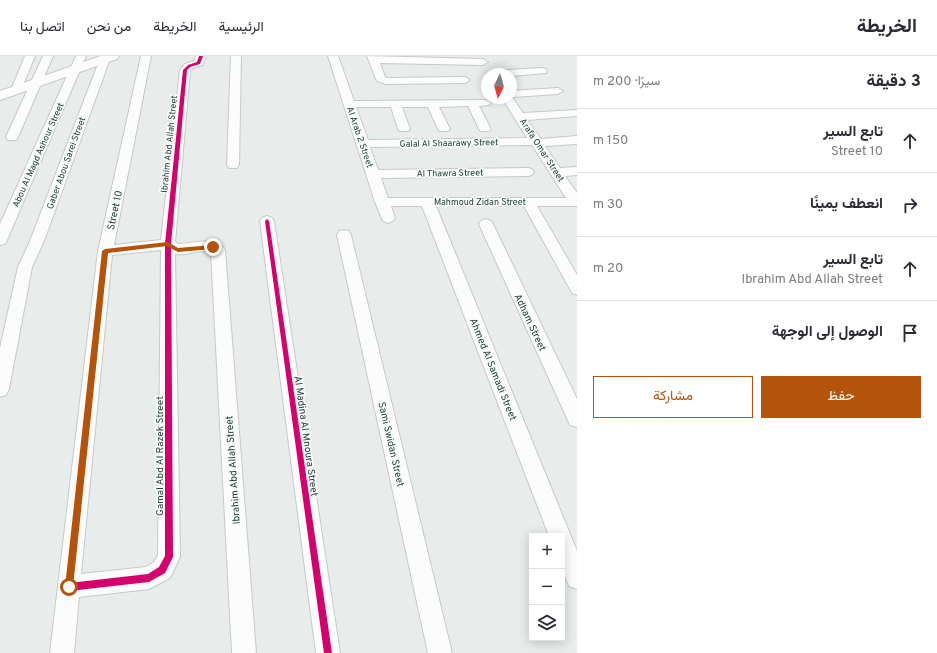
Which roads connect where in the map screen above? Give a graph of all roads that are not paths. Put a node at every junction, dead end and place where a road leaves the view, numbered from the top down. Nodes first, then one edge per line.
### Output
1 (30, 56) edge
2 (48, 56) edge
3 (82, 56) edge
4 (146, 56) edge
5 (201, 56) edge
6 (236, 56) edge
7 (332, 56) edge
8 (108, 57) edge
9 (373, 58) edge
10 (481, 59) edge
11 (487, 68) edge
12 (75, 69) junction
13 (542, 71) dead end
14 (517, 72) edge
15 (465, 80) dead end
16 (36, 83) junction
17 (16, 90) junction
18 (558, 91) dead end
19 (517, 94) edge
20 (0, 96) edge
21 (472, 103) junction
22 (481, 103) edge
23 (349, 104) junction
24 (395, 104) junction
25 (432, 104) junction
26 (511, 104) edge
27 (577, 113) edge
28 (520, 117) junction
29 (404, 129) dead end
30 (485, 129) dead end
31 (444, 130) dead end
32 (12, 137) dead end
33 (577, 140) edge
34 (536, 142) junction
35 (363, 144) junction
36 (233, 165) dead end
37 (577, 171) edge
38 (528, 172) dead end
39 (556, 172) junction
40 (373, 174) junction
41 (382, 202) junction
42 (427, 202) junction
43 (528, 202) junction
44 (576, 202) edge
45 (388, 218) dead end
46 (267, 221) dead end
47 (486, 224) dead end
48 (344, 236) dead end
49 (0, 240) edge
50 (168, 244) junction
51 (105, 251) junction
52 (577, 289) edge
53 (0, 389) edge
54 (577, 419) edge
55 (559, 533) edge
56 (565, 548) edge
57 (577, 578) edge
58 (69, 587) junction
59 (62, 653) edge
60 (244, 653) edge
61 (328, 653) edge
62 (440, 653) edge

1 - 17 street
2 - 16 street
3 - 12 street, Abou Al Magd Ashour Street
4 - 51 street, Street 10
5 - 50 street, Ibrahim Abd Allah Street
6 - 36 street
7 - 23 street, Al Arab 2 Street
8 - 12 street
8 - 53 street, Gaber Abou Sarei Street
9 - 10 street
9 - 15 street
10 - 11 street
12 - 16 street
12 - 49 street, Abou Al Magd Ashour Street
13 - 14 street
16 - 17 street
16 - 32 street
17 - 20 street
18 - 19 street
21 - 22 street
21 - 25 street
21 - 30 street
23 - 24 street
23 - 35 street, Al Arab 2 Street
24 - 25 street
24 - 29 street
25 - 31 street
26 - 28 street, Arafa Omar Street
27 - 28 street
28 - 34 street, Arafa Omar Street
33 - 34 street, Galal Al Shaarawy Street
34 - 35 street, Galal Al Shaarawy Street
34 - 39 street, Arafa Omar Street
35 - 40 street, Al Arab 2 Street
37 - 39 street
38 - 40 street, Al Thawra Street
39 - 44 street, Arafa Omar Street
40 - 41 street, Al Arab 2 Street
41 - 42 street, Mahmoud Zidan Street
41 - 45 street, Al Arab 2 Street
42 - 43 street, Mahmoud Zidan Street
42 - 55 street, Ahmed Al Samadi Street
43 - 44 street, Mahmoud Zidan Street
43 - 52 street
46 - 61 street, Al Madina Al Mnoura Street
47 - 54 street, Adham Street
48 - 62 street, Sami Swidan Street
50 - 51 street
50 - 58 street, Gamal Abd Al Razek Street
50 - 60 street, Ibrahim Abd Allah Street
51 - 58 street, Street 10
56 - 57 street
58 - 59 street, Street 10

